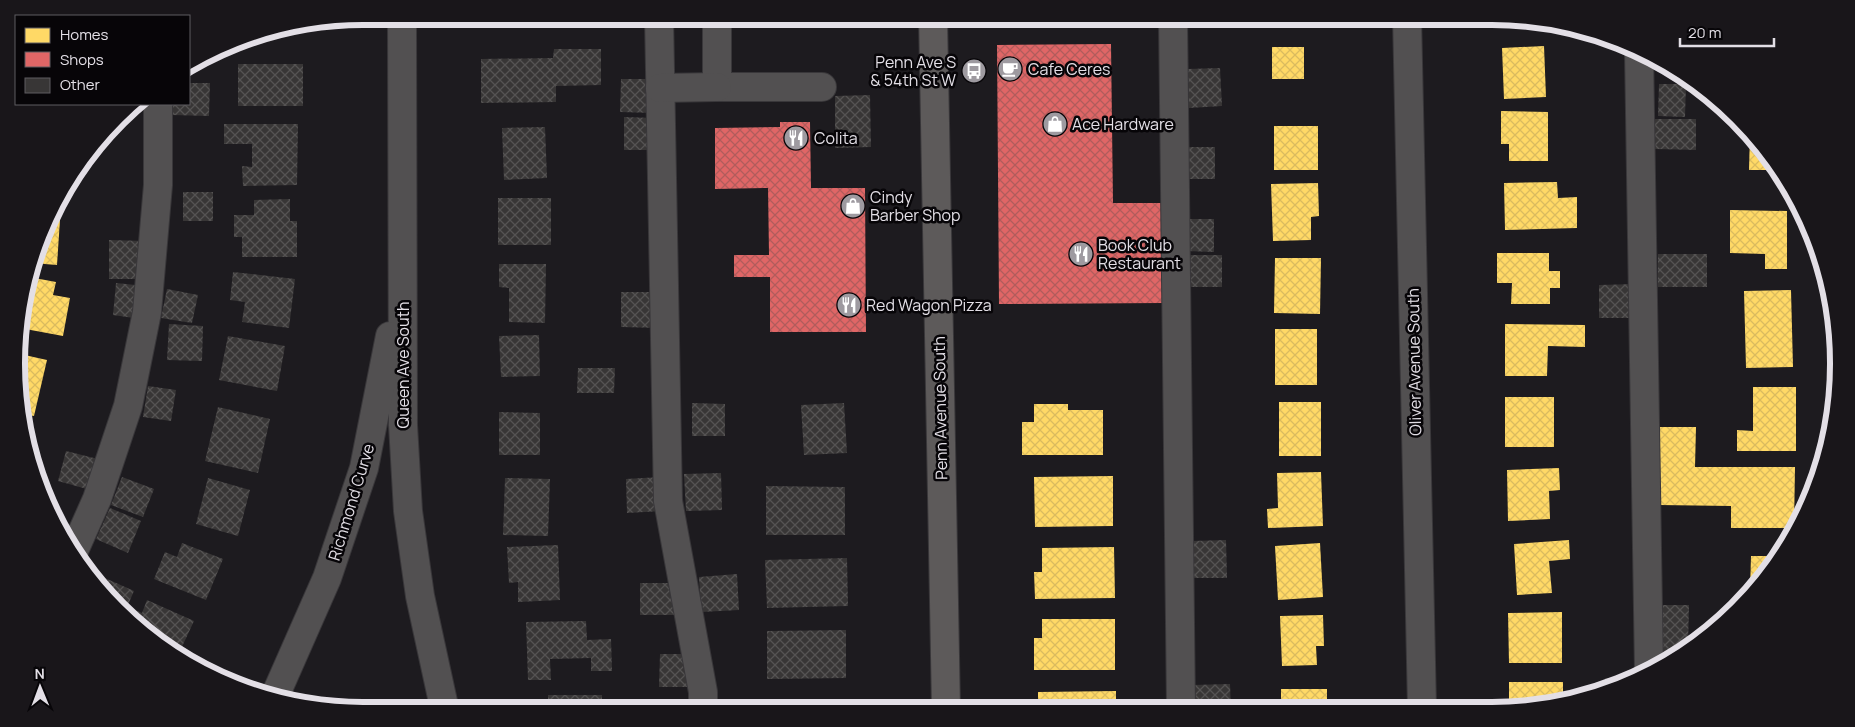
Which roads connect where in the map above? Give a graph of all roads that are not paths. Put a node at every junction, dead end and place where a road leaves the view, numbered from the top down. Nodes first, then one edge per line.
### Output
1 (402, 25) edge
2 (659, 25) edge
3 (717, 25) edge
4 (933, 25) edge
5 (1173, 25) edge
6 (1407, 25) edge
7 (1639, 59) edge
8 (717, 87) junction
9 (822, 87) dead end
10 (660, 88) junction
11 (158, 105) edge
12 (403, 238) junction
13 (77, 544) edge
14 (1649, 663) edge
15 (277, 690) edge
16 (443, 702) edge
17 (703, 702) edge
18 (946, 702) edge
19 (1181, 702) edge
20 (1422, 702) edge

1 - 12 street, Queen Ave South
2 - 10 street
3 - 8 street
4 - 18 main road, Penn Avenue South
5 - 19 street
6 - 20 street, Oliver Avenue South
7 - 14 street
8 - 9 street
8 - 10 street
10 - 17 street
11 - 13 street
12 - 15 street, Richmond Curve
12 - 16 street, Queen Ave South

